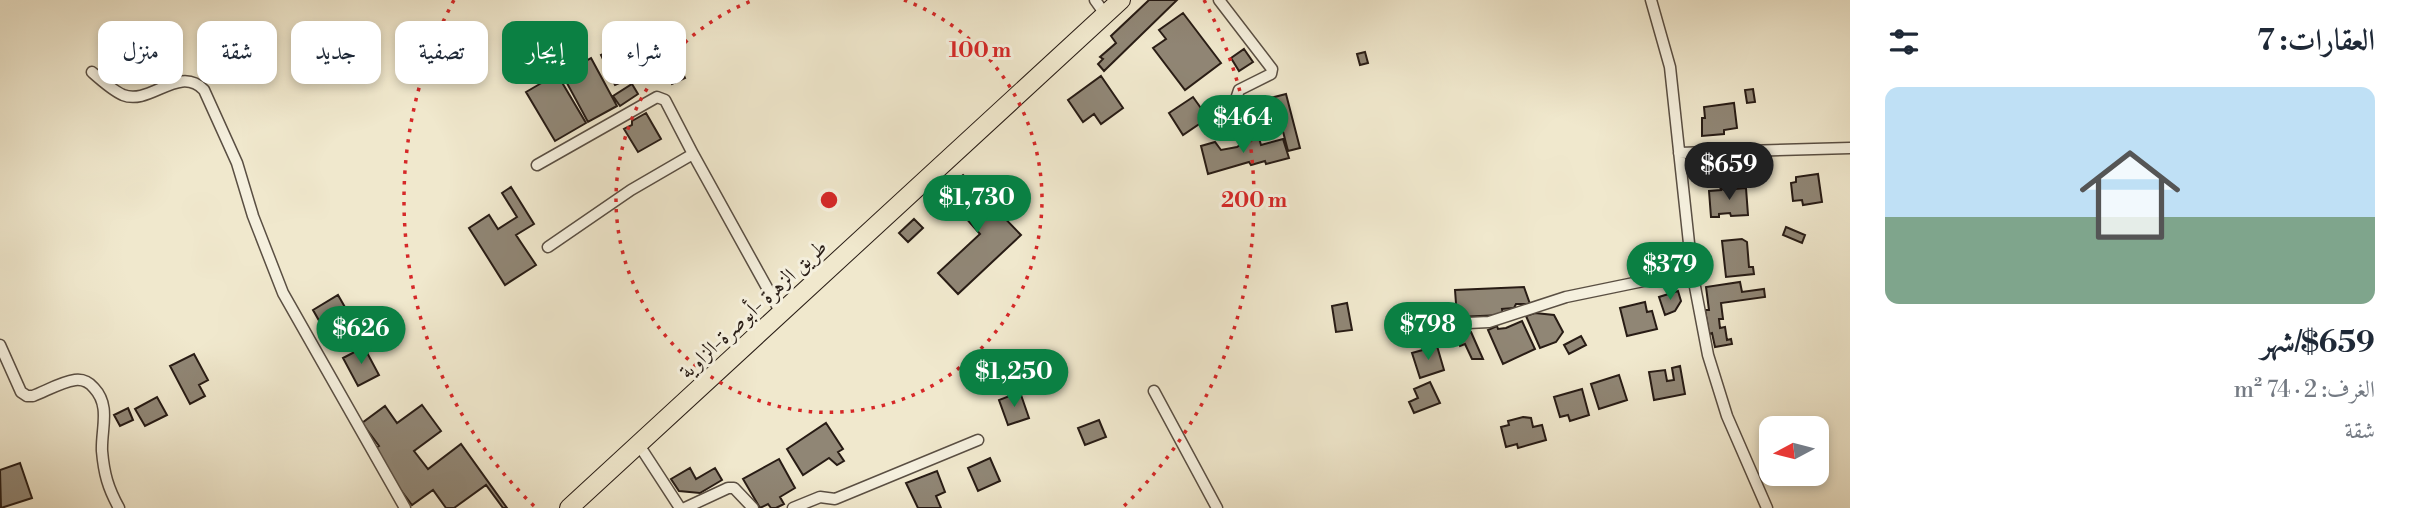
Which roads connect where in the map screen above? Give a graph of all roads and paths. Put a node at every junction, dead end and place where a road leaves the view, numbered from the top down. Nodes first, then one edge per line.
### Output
1 (1121, 0) edge
2 (1219, 0) edge
3 (1651, 0) edge
4 (1100, 7) edge
5 (92, 72) dead end
6 (1239, 122) dead end
7 (1850, 148) edge
8 (1679, 153) junction
9 (693, 154) junction
10 (537, 164) dead end
11 (548, 247) dead end
12 (1692, 271) junction
13 (781, 313) junction
14 (1405, 326) dead end
15 (0, 345) edge
16 (1154, 391) dead end
17 (978, 440) dead end
18 (639, 445) junction
19 (119, 508) edge
20 (405, 508) edge
21 (569, 508) edge
22 (682, 508) edge
23 (753, 508) edge
24 (793, 508) edge
25 (1217, 508) edge
26 (1768, 508) edge

1 - 4 main road, طريق الزهرة -أبوصرة-الزاوية
2 - 6 street
3 - 8 street
4 - 13 main road, طريق الزهرة -أبوصرة-الزاوية
5 - 20 street
7 - 8 street
8 - 12 street
9 - 10 street
9 - 11 street
9 - 13 street
12 - 14 street
12 - 26 street
13 - 18 main road, طريق الزهرة -أبوصرة-الزاوية
15 - 19 street
16 - 25 street
17 - 24 street
18 - 21 main road, طريق الزهرة -أبوصرة-الزاوية
18 - 22 street
22 - 23 street

